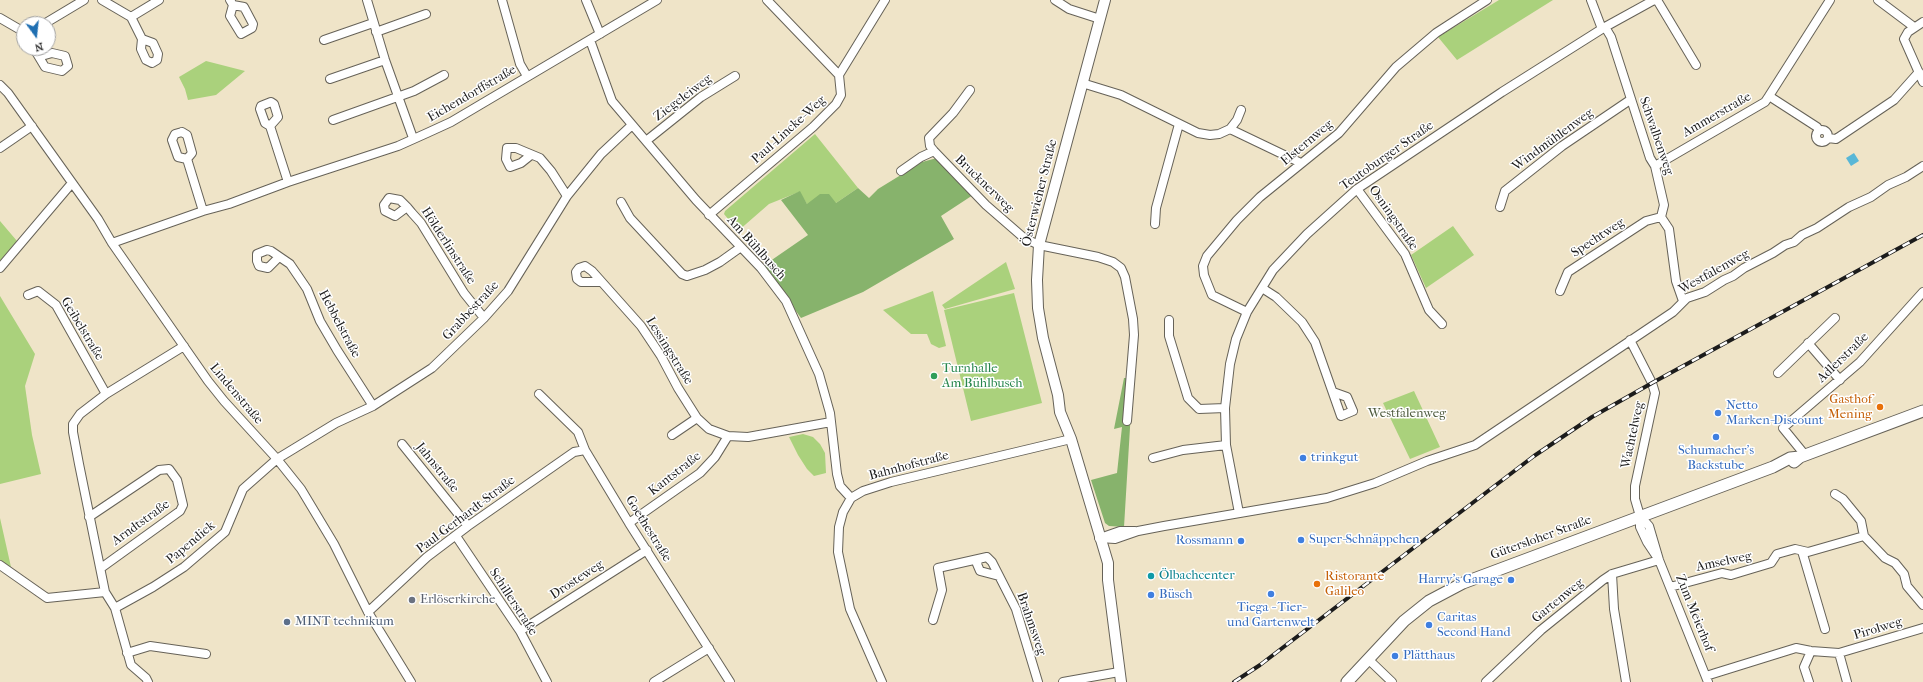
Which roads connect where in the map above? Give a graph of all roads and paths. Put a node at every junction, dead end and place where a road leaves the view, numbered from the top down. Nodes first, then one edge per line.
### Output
1 (84, 0) edge
2 (102, 0) edge
3 (159, 0) edge
4 (367, 0) edge
5 (502, 0) edge
6 (586, 0) edge
7 (657, 0) edge
8 (767, 0) edge
9 (885, 0) edge
10 (1055, 0) edge
11 (1105, 0) edge
12 (1487, 0) edge
13 (1591, 0) edge
14 (1654, 0) edge
15 (1657, 0) edge
16 (1830, 0) edge
17 (1878, 0) edge
18 (1642, 3) edge
19 (426, 14) dead end
20 (56, 17) edge
21 (131, 17) junction
22 (0, 18) edge
23 (1100, 19) junction
24 (1923, 22) edge
25 (373, 23) junction
26 (16, 27) edge
27 (1914, 27) junction
28 (1604, 28) junction
29 (376, 32) junction
30 (600, 34) junction
31 (142, 38) dead end
32 (324, 40) dead end
33 (590, 40) junction
34 (385, 60) junction
35 (1696, 65) dead end
36 (1919, 72) junction
37 (444, 75) dead end
38 (839, 75) junction
39 (527, 76) junction
40 (735, 76) dead end
41 (330, 79) dead end
42 (1923, 82) edge
43 (1082, 83) junction
44 (0, 85) edge
45 (970, 90) dead end
46 (1769, 96) junction
47 (398, 98) junction
48 (1630, 100) junction
49 (1241, 110) dead end
50 (333, 120) dead end
51 (1179, 124) junction
52 (632, 125) junction
53 (32, 126) junction
54 (270, 126) dead end
55 (1230, 129) junction
56 (413, 138) junction
57 (646, 142) junction
58 (0, 148) edge
59 (934, 152) junction
60 (531, 155) dead end
61 (186, 159) dead end
62 (1301, 163) junction
63 (1655, 166) junction
64 (1923, 166) edge
65 (901, 171) dead end
66 (288, 182) junction
67 (72, 183) junction
68 (1357, 189) junction
69 (567, 196) junction
70 (621, 202) dead end
71 (407, 207) dead end
72 (1500, 207) dead end
73 (203, 210) junction
74 (709, 215) junction
75 (1661, 217) junction
76 (1155, 224) dead end
77 (112, 243) junction
78 (1039, 245) junction
79 (741, 247) junction
80 (279, 257) dead end
81 (0, 268) edge
82 (601, 282) dead end
83 (1262, 288) junction
84 (1560, 291) dead end
85 (1923, 292) edge
86 (28, 295) dead end
87 (1683, 301) junction
88 (1247, 312) junction
89 (484, 318) junction
90 (1835, 318) dead end
91 (1169, 320) dead end
92 (1442, 324) dead end
93 (1630, 340) junction
94 (1808, 343) junction
95 (184, 346) junction
96 (1778, 373) dead end
97 (1840, 380) junction
98 (1333, 392) dead end
99 (106, 394) junction
100 (539, 394) dead end
101 (373, 406) junction
102 (1224, 408) junction
103 (1923, 411) edge
104 (697, 418) junction
105 (1126, 421) dead end
106 (831, 422) junction
107 (672, 435) dead end
108 (728, 436) junction
109 (1070, 439) junction
110 (402, 444) dead end
111 (1226, 445) junction
112 (585, 450) junction
113 (1802, 456) junction
114 (1153, 458) dead end
115 (277, 459) junction
116 (1835, 494) dead end
117 (851, 498) junction
118 (1239, 513) junction
119 (1640, 516) junction
120 (89, 517) junction
121 (629, 523) junction
122 (468, 526) junction
123 (456, 536) junction
124 (1864, 536) junction
125 (1099, 538) junction
126 (647, 550) junction
127 (1802, 551) junction
128 (1659, 560) junction
129 (0, 565) edge
130 (101, 568) junction
131 (1612, 574) junction
132 (1670, 587) junction
133 (105, 592) junction
134 (1923, 605) edge
135 (115, 608) junction
136 (368, 612) junction
137 (933, 620) dead end
138 (1923, 628) edge
139 (1824, 629) dead end
140 (520, 631) junction
141 (708, 648) junction
142 (1811, 652) junction
143 (127, 653) junction
144 (1839, 653) junction
145 (206, 654) dead end
146 (1368, 659) junction
147 (1755, 661) joint
148 (1120, 677) edge
149 (1707, 679) edge
150 (148, 682) edge
151 (410, 682) edge
152 (548, 682) edge
153 (654, 682) edge
154 (730, 682) edge
155 (882, 682) edge
156 (1038, 682) edge
157 (1063, 682) edge
158 (1347, 682) edge
159 (1392, 682) edge
160 (1486, 682) edge
161 (1626, 682) edge
162 (1809, 682) edge
163 (1847, 682) edge

1 - 20 street
2 - 21 street
3 - 21 street
4 - 25 street
5 - 39 street
6 - 30 street
7 - 30 street, Eichendorffstraße
8 - 38 street
9 - 38 street
10 - 23 street
11 - 23 street, Österwieher Straße
12 - 62 street, Elsternweg
13 - 28 street, Schwalbenweg
14 - 18 street, Teutoburger Straße
15 - 35 street
16 - 46 street, Ammerstraße
17 - 27 street
18 - 28 street, Teutoburger Straße
19 - 29 street
21 - 31 street
22 - 26 street
23 - 43 street, Österwieher Straße
24 - 27 street
25 - 29 street
25 - 32 street
27 - 36 street
28 - 48 street, Schwalbenweg
28 - 68 street, Teutoburger Straße
29 - 34 street
30 - 33 street, Eichendorffstraße
33 - 39 street, Eichendorffstraße
33 - 52 street, Am Bühlbusch
34 - 41 street
34 - 47 street
36 - 42 street
36 - 46 street, Ammerstraße
37 - 47 street
38 - 74 street, Paul-Lincke-Weg
39 - 56 street, Eichendorffstraße
40 - 57 street, Ziegeleiweg
43 - 51 street
43 - 78 street, Österwieher Straße
44 - 53 street, Lindenstraße
45 - 59 street
46 - 63 street, Ammerstraße
47 - 50 street
47 - 56 street
48 - 63 street, Schwalbenweg
48 - 72 street, Windmühlenweg
49 - 55 street
51 - 55 street
51 - 76 street
52 - 57 street, Am Bühlbusch
52 - 69 street, Grabbestraße
53 - 58 street
53 - 67 street, Lindenstraße
54 - 66 street
55 - 62 street
56 - 66 street, Eichendorffstraße
57 - 74 street, Am Bühlbusch
59 - 65 street
59 - 78 street, Brucknerweg
60 - 69 street
61 - 73 street
62 - 88 street, Elsternweg
63 - 75 street, Schwalbenweg
64 - 87 street, Westfalenweg
66 - 73 street, Eichendorffstraße
67 - 77 street, Lindenstraße
67 - 81 street
68 - 83 street, Teutoburger Straße
68 - 92 street, Osningstraße
69 - 89 street, Grabbestraße
70 - 79 street
71 - 89 street, Hölderlinstraße
73 - 77 street, Eichendorffstraße
74 - 79 street, Am Bühlbusch
75 - 84 street, Spechtweg
75 - 87 street
77 - 95 street, Lindenstraße
78 - 105 street
78 - 109 street, Österwieher Straße
79 - 106 street, Am Bühlbusch
80 - 101 street, Hebbelstraße
82 - 104 street, Lessingstraße
83 - 88 street, Teutoburger Straße
83 - 98 street
85 - 97 street, Adlerstraße
86 - 99 street, Geibelstraße
87 - 93 street, Westfalenweg
88 - 102 street, Teutoburger Straße
89 - 101 street, Grabbestraße
90 - 94 street
91 - 102 street
93 - 118 street, Westfalenweg
93 - 119 street, Wachtelweg
94 - 96 street
94 - 97 street
95 - 99 street
95 - 115 street, Lindenstraße
97 - 113 street, Adlerstraße
99 - 120 street, Arndtstraße
100 - 112 street, Goethestraße
101 - 115 street, Grabbestraße
102 - 111 street, Teutoburger Straße
103 - 113 main road, Gütersloher Straße
104 - 107 street
104 - 108 street, Lessingstraße
106 - 108 street, Lessingstraße
106 - 117 street, Am Bühlbusch
108 - 121 street, Kantstraße
109 - 117 street, Bahnhofstraße
109 - 125 street, Österwieher Straße
110 - 122 street, Jahnstraße
111 - 114 street
111 - 118 street, Teutoburger Straße
112 - 121 street, Goethestraße
112 - 122 street, Paul-Gerhardt-Straße
113 - 119 main road, Gütersloher Straße
115 - 135 street, Papendiek
115 - 136 street, Lindenstraße
116 - 124 street
117 - 155 street
118 - 125 street, Westfalenweg
119 - 128 street, Zum Meierhof
119 - 146 main road, Gütersloher Straße
120 - 130 street, Arndtstraße
120 - 130 street, Arndtstraße
121 - 126 street, Goethestraße
122 - 123 street, Paul-Gerhardt-Straße
123 - 136 street, Paul-Gerhardt-Straße
123 - 140 street, Schillerstraße
124 - 127 street, Amselweg
124 - 134 street
125 - 148 street, Österwieher Straße
126 - 140 street, Drosteweg
126 - 141 street, Goethestraße
127 - 132 street, Amselweg
127 - 139 street
128 - 131 street, Gartenweg
128 - 132 street, Zum Meierhof
129 - 133 street
130 - 133 street, Arndtstraße
131 - 160 street, Gartenweg
131 - 161 street
132 - 149 street, Zum Meierhof
133 - 135 street, Arndtstraße
135 - 143 street, Arndtstraße
136 - 151 street, Lindenstraße
137 - 156 street, Brahmsweg
138 - 144 street, Pirolweg
140 - 152 street, Schillerstraße
141 - 153 street
141 - 154 street, Goethestraße
142 - 144 street, Pirolweg
142 - 147 street, Pirolweg
142 - 162 street
143 - 145 street
143 - 150 street, Arndtstraße
144 - 163 street, Pirolweg
146 - 158 main road, Gütersloher Straße
146 - 159 street
147 - 149 street, Zum Meierhof
148 - 157 street

